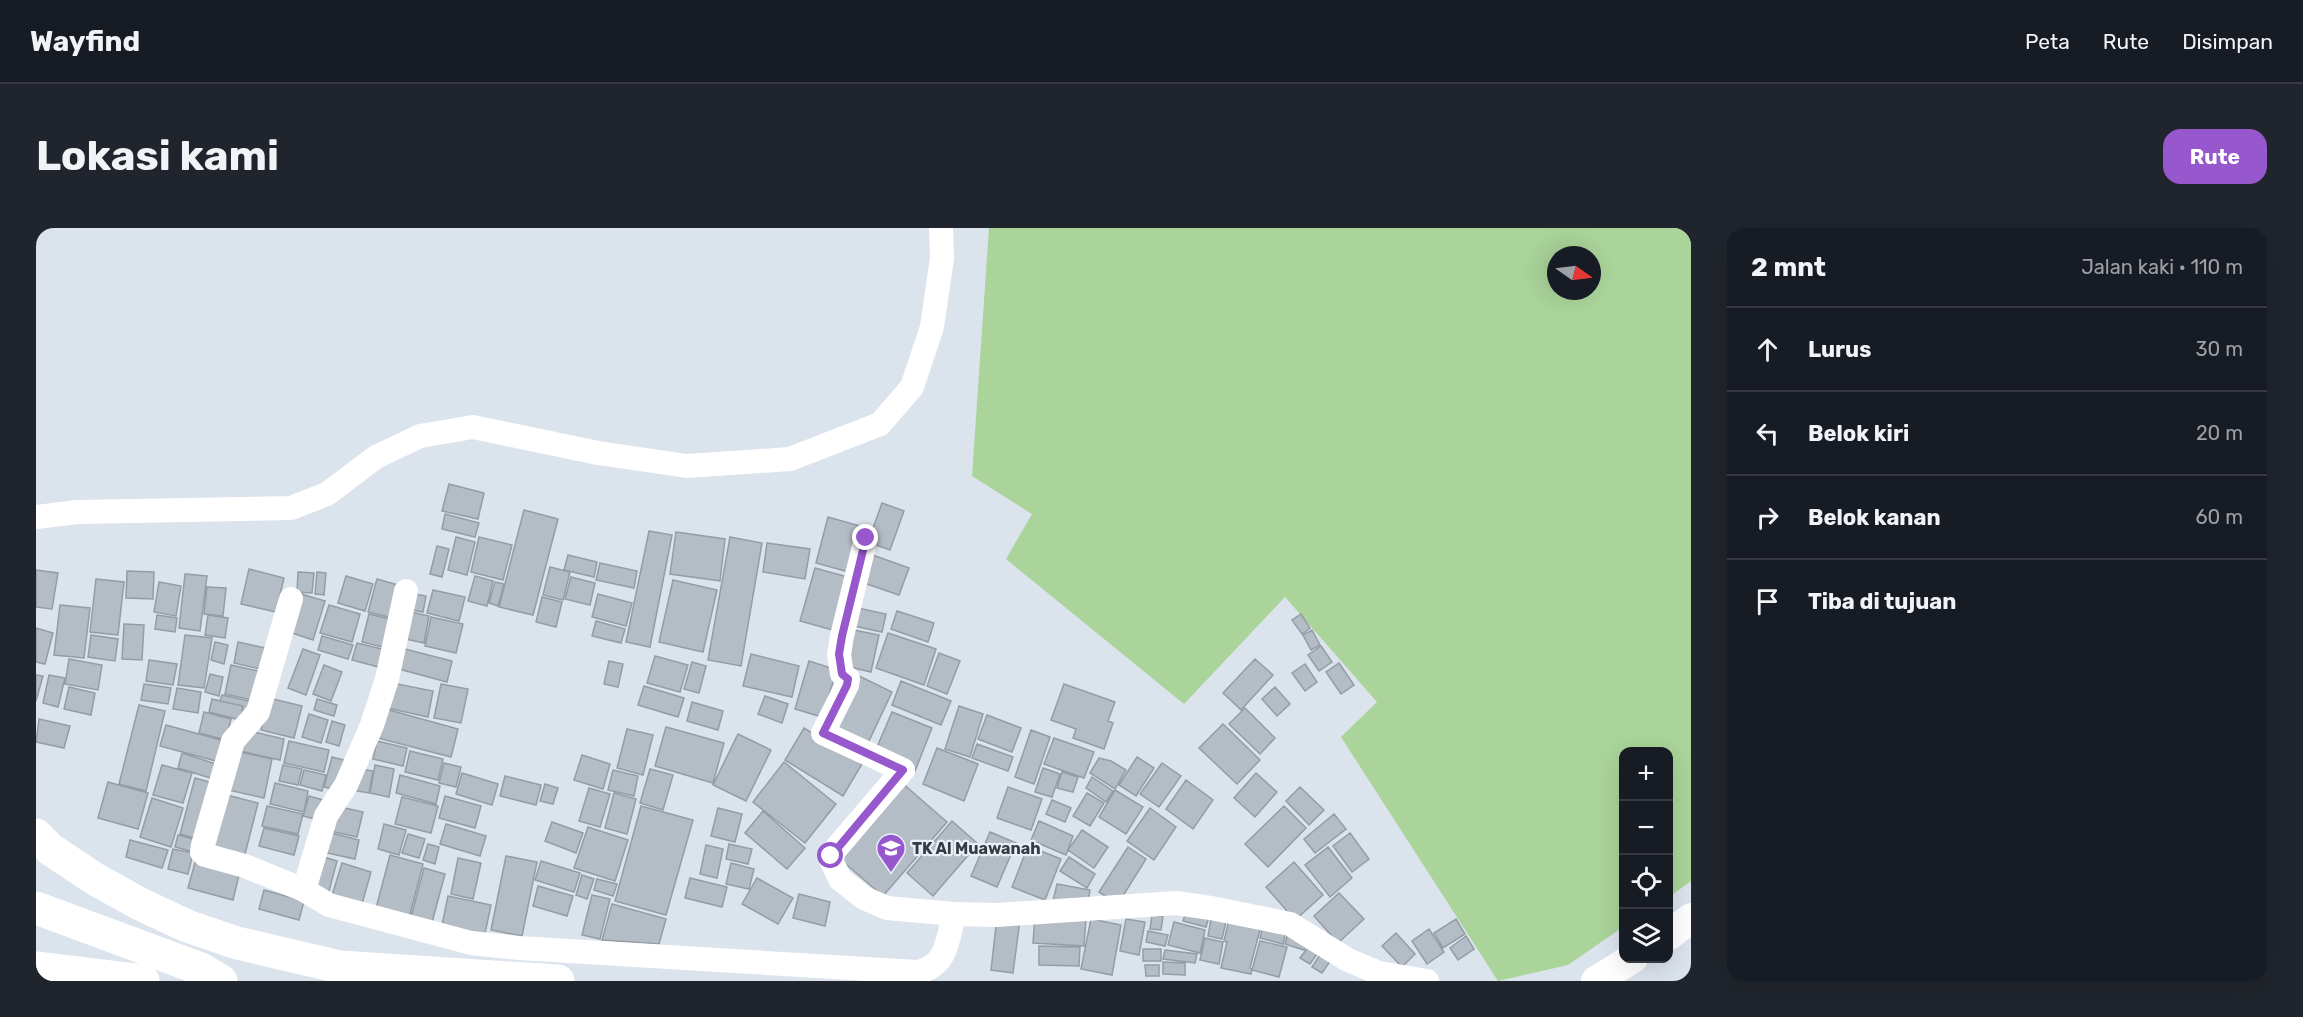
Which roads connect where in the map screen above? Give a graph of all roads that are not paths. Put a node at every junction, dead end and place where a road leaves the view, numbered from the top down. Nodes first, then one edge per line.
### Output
1 (941, 228) edge
2 (36, 518) edge
3 (866, 538) dead end
4 (406, 591) dead end
5 (291, 599) dead end
6 (36, 835) edge
7 (304, 890) junction
8 (36, 908) edge
9 (954, 914) junction
10 (1691, 918) edge
11 (1673, 932) edge
12 (1625, 963) edge
13 (1650, 963) edge
14 (36, 968) edge
15 (143, 981) edge
16 (221, 981) edge
17 (558, 981) edge
18 (1427, 981) edge
19 (1596, 981) edge
20 (1641, 981) edge

1 - 2 street
3 - 9 street
4 - 7 street
5 - 7 street
6 - 17 highway
7 - 9 street
8 - 16 highway
9 - 18 street
10 - 11 main road
12 - 19 main road
13 - 20 main road
14 - 15 highway

